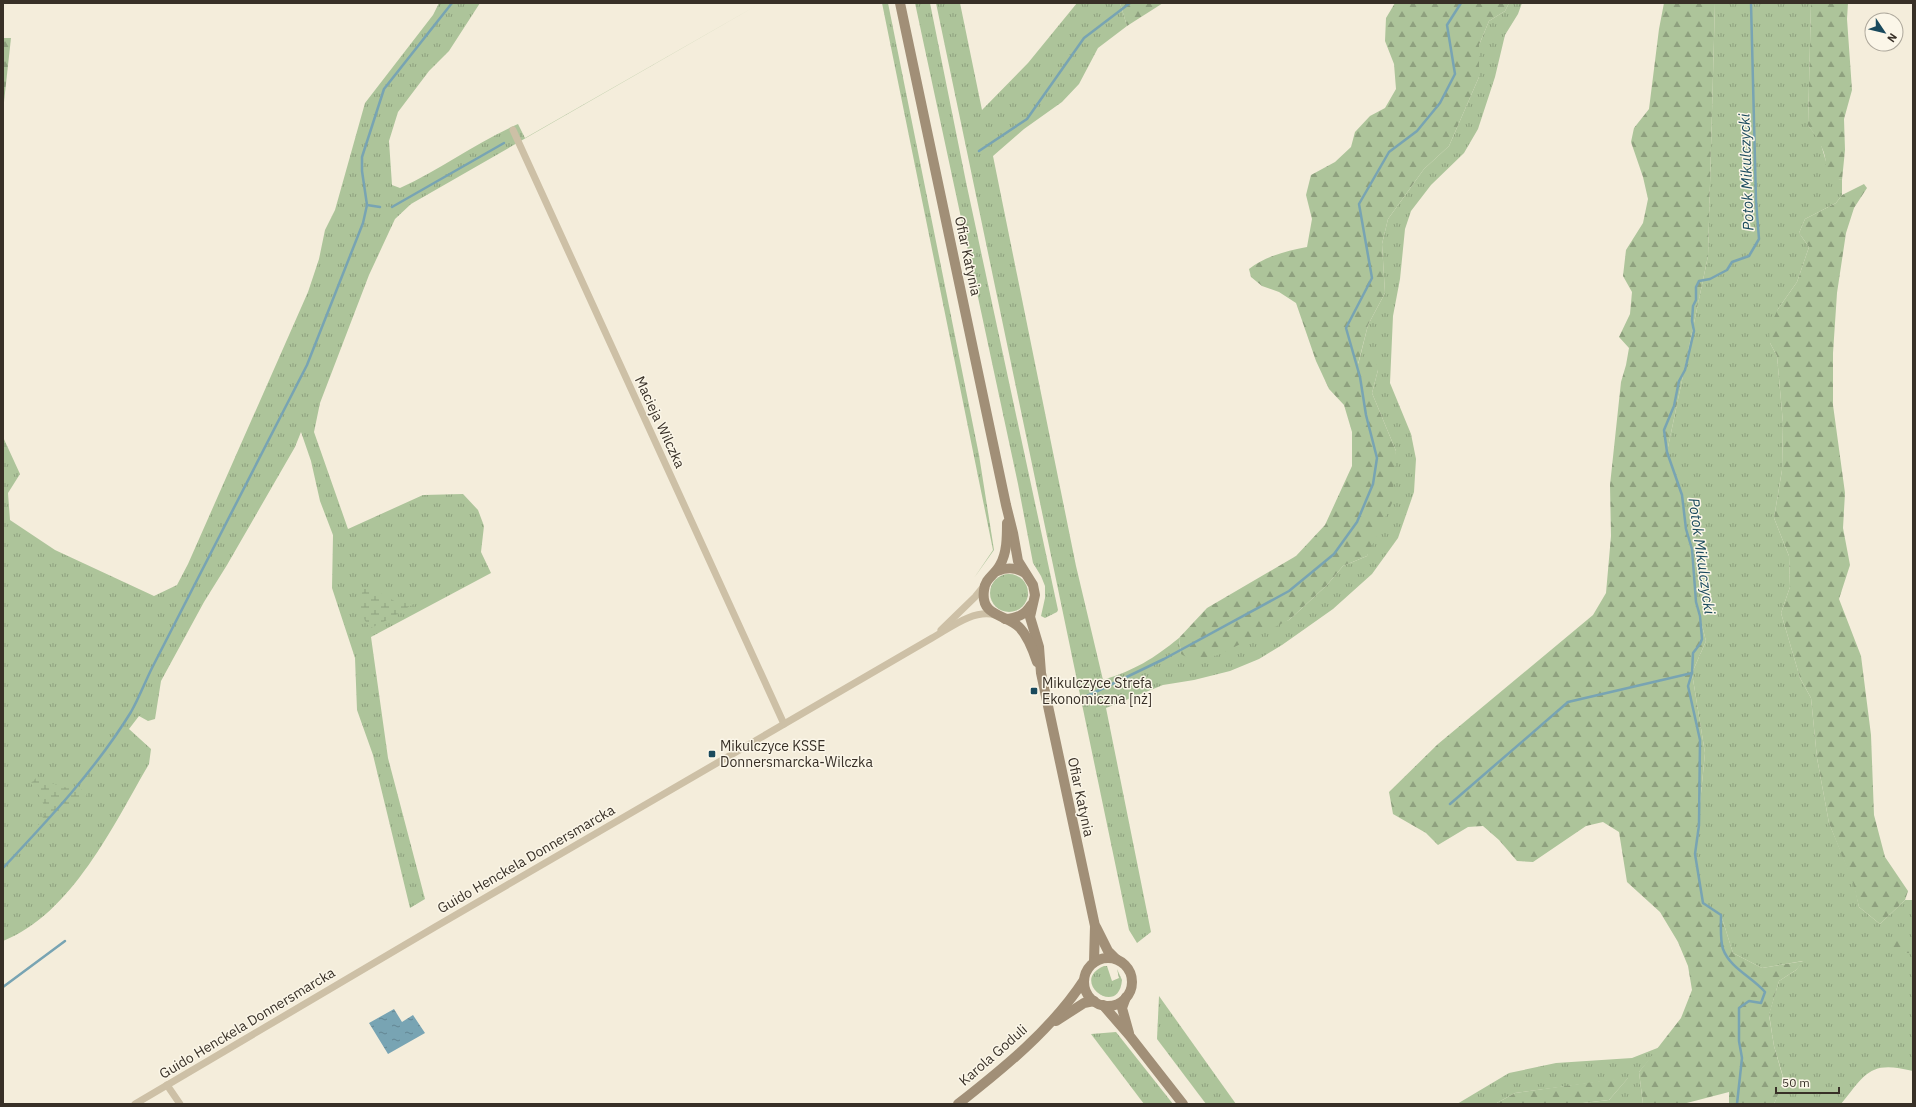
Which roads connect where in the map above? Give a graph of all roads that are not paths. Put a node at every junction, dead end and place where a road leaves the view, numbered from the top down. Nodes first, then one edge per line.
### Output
1 (900, 3) edge
2 (513, 130) dead end
3 (1008, 514) junction
4 (996, 571) junction
5 (1025, 573) junction
6 (985, 584) junction
7 (1032, 603) junction
8 (1001, 617) junction
9 (932, 638) junction
10 (1041, 674) junction
11 (784, 724) junction
12 (1095, 926) junction
13 (1116, 959) junction
14 (1094, 962) junction
15 (1084, 980) junction
16 (1126, 997) junction
17 (1098, 1003) junction
18 (1046, 1028) junction
19 (1129, 1035) junction
20 (167, 1085) junction
21 (135, 1104) edge
22 (180, 1104) edge
23 (958, 1104) edge
24 (1182, 1104) edge

1 - 3 street, Ofiar Katynia
2 - 11 street, Macieja Wilczka
3 - 4 street, Ofiar Katynia
3 - 5 street, Ofiar Katynia
4 - 5 street
4 - 6 street, Ofiar Katynia
5 - 7 street, Ofiar Katynia
6 - 8 street, Ofiar Katynia
6 - 9 street, Guido Henckela Donnersmarcka
7 - 8 street
7 - 10 street, Ofiar Katynia
8 - 9 street, Guido Henckela Donnersmarcka
8 - 10 street, Ofiar Katynia
9 - 11 street, Guido Henckela Donnersmarcka
10 - 12 street, Ofiar Katynia
11 - 20 street, Guido Henckela Donnersmarcka
12 - 13 street, Ofiar Katynia
12 - 14 street, Ofiar Katynia
13 - 14 street
13 - 16 street
14 - 15 street
15 - 17 street
15 - 18 street, Karola Goduli
16 - 17 street
16 - 19 street
17 - 18 street, Karola Goduli
17 - 19 street
18 - 23 street, Karola Goduli
19 - 24 street
20 - 21 street, Guido Henckela Donnersmarcka
20 - 22 street

